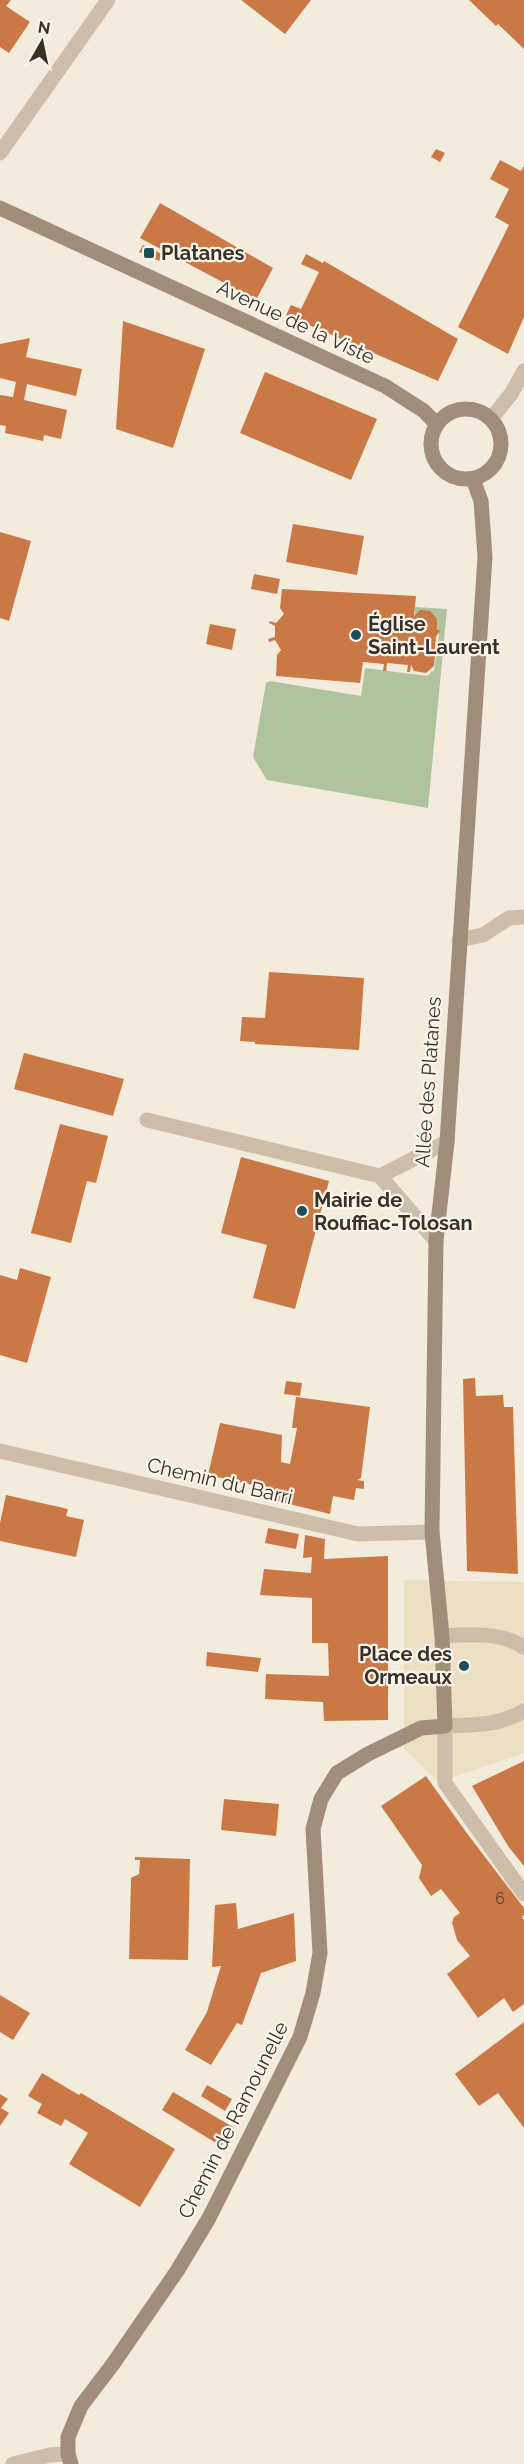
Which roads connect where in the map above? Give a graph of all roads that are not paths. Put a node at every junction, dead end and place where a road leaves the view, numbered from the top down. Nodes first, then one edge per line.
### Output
1 (108, 0) edge
2 (0, 153) edge
3 (0, 208) edge
4 (524, 371) edge
5 (491, 419) junction
6 (437, 425) junction
7 (473, 479) junction
8 (524, 918) edge
9 (459, 940) junction
10 (147, 1120) dead end
11 (447, 1142) junction
12 (380, 1176) junction
13 (436, 1241) junction
14 (0, 1452) edge
15 (432, 1532) junction
16 (442, 1636) junction
17 (524, 1647) edge
18 (524, 1711) edge
19 (444, 1726) junction
20 (524, 1894) edge
21 (69, 2459) edge
22 (13, 2464) edge

1 - 2 street
3 - 6 street, Avenue de la Viste
4 - 5 street
5 - 6 street
5 - 7 street
6 - 7 street
7 - 9 street, Allée des Platanes
8 - 9 street
9 - 11 street, Allée des Platanes
10 - 12 street
11 - 12 street
11 - 13 street, Allée des Platanes
12 - 13 street
13 - 15 street, Allée des Platanes
14 - 15 street, Chemin du Barri
15 - 16 street, Allée des Platanes
16 - 17 street
16 - 19 street, Allée des Platanes
18 - 19 street
19 - 20 street
19 - 21 street, Chemin de Ramounelle
21 - 22 street

